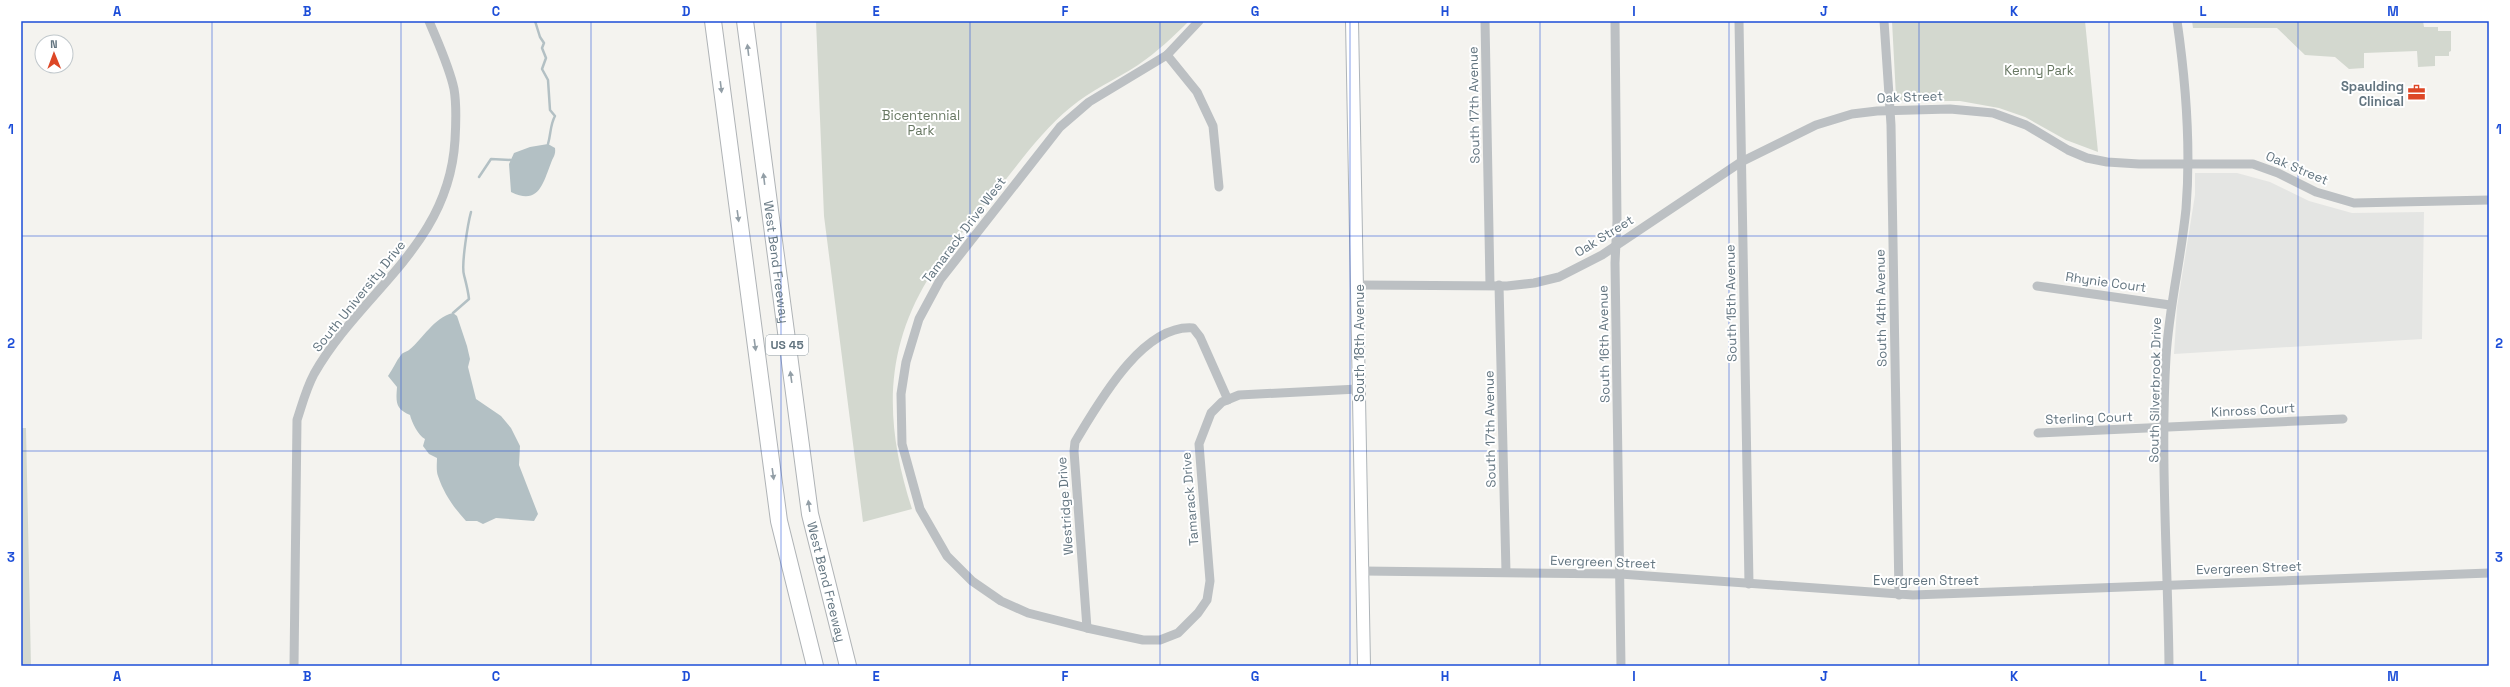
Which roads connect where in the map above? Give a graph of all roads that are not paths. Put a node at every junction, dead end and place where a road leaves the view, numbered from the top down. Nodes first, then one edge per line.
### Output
1 (429, 21) edge
2 (713, 21) edge
3 (745, 21) edge
4 (1199, 21) edge
5 (1352, 21) edge
6 (1485, 21) edge
7 (1615, 21) edge
8 (1739, 21) edge
9 (1884, 21) edge
10 (2177, 21) edge
11 (1167, 55) junction
12 (1890, 110) junction
13 (1741, 162) junction
14 (2189, 163) junction
15 (1219, 187) dead end
16 (2489, 200) edge
17 (1616, 244) junction
18 (1359, 285) junction
19 (1495, 285) junction
20 (2037, 286) dead end
21 (2170, 305) junction
22 (1358, 389) junction
23 (1228, 400) junction
24 (2343, 419) dead end
25 (2165, 428) junction
26 (2038, 433) dead end
27 (1363, 571) junction
28 (1506, 572) junction
29 (2489, 573) edge
30 (1620, 574) junction
31 (1750, 584) junction
32 (2168, 584) junction
33 (1899, 595) junction
34 (1087, 628) junction
35 (294, 666) edge
36 (815, 666) edge
37 (848, 666) edge
38 (1364, 666) edge
39 (1621, 666) edge
40 (2169, 666) edge

1 - 35 street, South University Drive
2 -> 36 highway, US 45
37 -> 3 highway, West Bend Freeway / US 45
4 - 11 street, Tamarack Drive West
5 - 18 street, South 18th Avenue
6 - 19 street, South 17th Avenue
7 - 17 street, South 16th Avenue
8 - 13 street, South 15th Avenue
9 - 12 street, South 14th Avenue
10 - 14 street, South Silverbrook Drive
11 - 15 street
11 - 34 street, Tamarack Drive West
12 - 13 street, Oak Street
12 - 14 street, Oak Street
12 - 33 street, South 14th Avenue
13 - 17 street, Oak Street
13 - 31 street, South 15th Avenue
14 - 16 street, Oak Street
14 - 21 street, South Silverbrook Drive
17 - 19 street, Oak Street
17 - 30 street, South 16th Avenue
18 - 19 street, Oak Street
18 - 22 street, South 18th Avenue
19 - 28 street, South 17th Avenue
20 - 21 street, Rhynie Court
21 - 25 street, South Silverbrook Drive
22 - 23 street, Tamarack Drive
22 - 27 street, South 18th Avenue
23 - 34 street, Tamarack Drive
23 - 34 street, Westridge Drive
24 - 25 street, Kinross Court
25 - 26 street, Sterling Court
25 - 32 street, South Silverbrook Drive
27 - 28 street, Evergreen Street
27 - 38 street, South 18th Avenue
28 - 30 street, Evergreen Street
29 - 32 street, Evergreen Street
30 - 31 street, Evergreen Street
30 - 39 street, South 16th Avenue
31 - 33 street, Evergreen Street
32 - 33 street, Evergreen Street
32 - 40 street, South Silverbrook Drive

